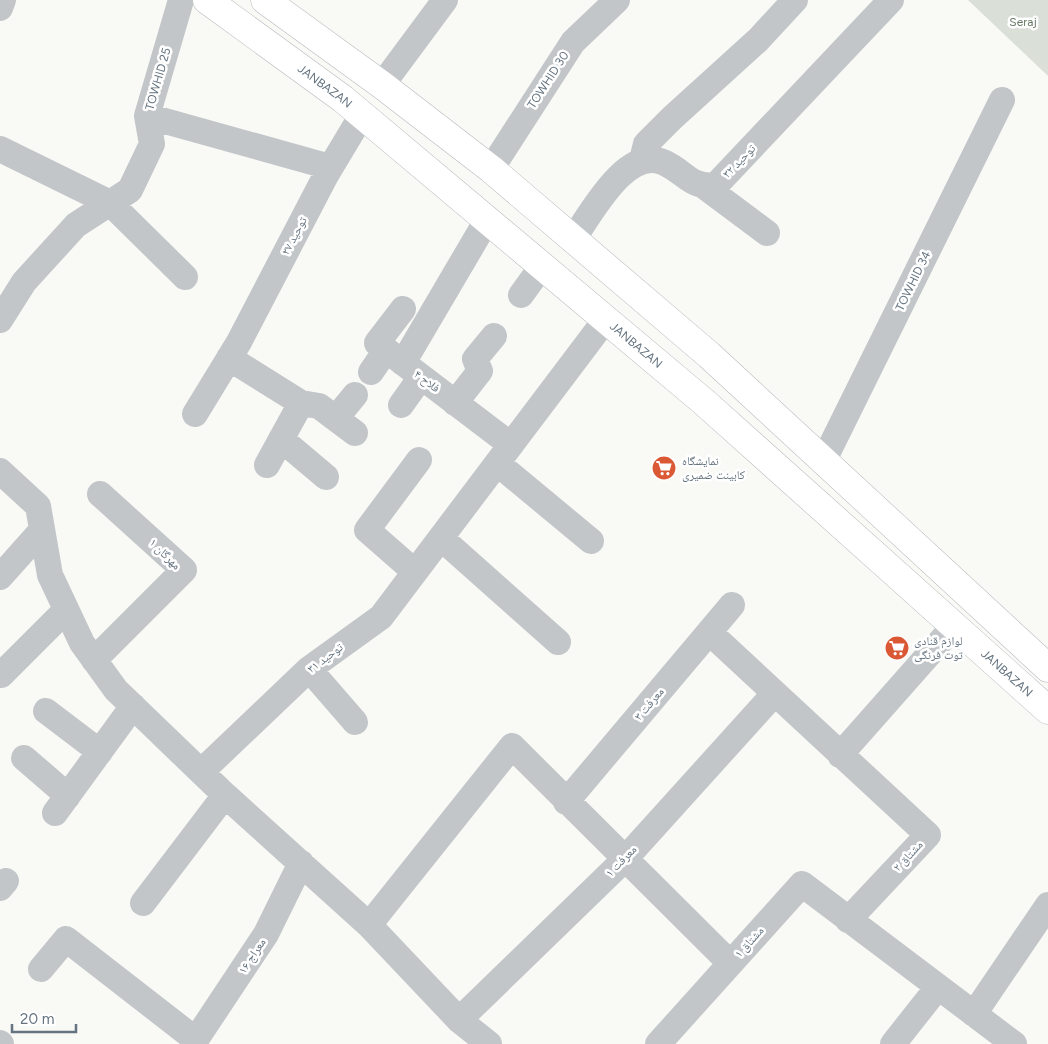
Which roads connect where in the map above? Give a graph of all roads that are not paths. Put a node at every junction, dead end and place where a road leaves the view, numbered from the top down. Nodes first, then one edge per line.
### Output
1 (3, 0) edge
2 (181, 0) edge
3 (207, 0) edge
4 (265, 0) edge
5 (445, 0) edge
6 (617, 0) edge
7 (795, 0) edge
8 (891, 0) edge
9 (0, 8) edge
10 (382, 85) junction
11 (1002, 100) dead end
12 (362, 115) junction
13 (147, 116) junction
14 (0, 149) edge
15 (642, 160) junction
16 (330, 168) junction
17 (491, 170) junction
18 (704, 186) junction
19 (110, 203) junction
20 (487, 220) junction
21 (767, 233) dead end
22 (573, 239) junction
23 (542, 266) junction
24 (185, 277) dead end
25 (521, 295) dead end
26 (404, 309) dead end
27 (0, 319) edge
28 (606, 319) junction
29 (494, 336) dead end
30 (229, 358) junction
31 (403, 363) junction
32 (371, 372) dead end
33 (355, 395) dead end
34 (301, 403) junction
35 (455, 403) junction
36 (401, 404) dead end
37 (194, 414) dead end
38 (281, 439) junction
39 (504, 454) junction
40 (419, 460) dead end
41 (824, 462) junction
42 (267, 465) dead end
43 (0, 471) edge
44 (326, 477) dead end
45 (100, 494) dead end
46 (42, 530) junction
47 (441, 538) junction
48 (591, 541) dead end
49 (415, 572) junction
50 (0, 577) edge
51 (732, 605) dead end
52 (66, 610) junction
53 (954, 626) junction
54 (709, 632) junction
55 (558, 642) dead end
56 (94, 660) junction
57 (1048, 668) edge
58 (309, 669) junction
59 (1, 675) dead end
60 (774, 694) junction
61 (133, 706) junction
62 (1048, 710) edge
63 (46, 711) dead end
64 (355, 722) dead end
65 (100, 752) junction
66 (840, 755) junction
67 (24, 758) dead end
68 (202, 771) junction
69 (226, 795) junction
70 (566, 802) junction
71 (624, 860) junction
72 (301, 863) junction
73 (143, 903) dead end
74 (1048, 905) edge
75 (848, 920) junction
76 (369, 925) junction
77 (730, 964) junction
78 (41, 969) dead end
79 (938, 987) junction
80 (974, 1014) junction
81 (459, 1020) junction
82 (195, 1042) edge
83 (489, 1044) edge
84 (658, 1044) edge
85 (893, 1044) edge
86 (1014, 1044) edge

1 - 9 street
2 - 13 street, TOWHID 25
3 - 12 highway, JANBAZAN
4 - 10 highway
5 - 10 street
6 - 17 street, TOWHID 30
7 - 15 street
8 - 18 street, توحید ۳۲
10 - 17 highway
11 - 41 street, TOWHID 34
12 - 16 street, توحید ۲۷
12 - 20 highway, JANBAZAN
13 - 16 street
13 - 19 street, TOWHID 25
14 - 19 street
15 - 18 street
15 - 22 street
16 - 30 street, توحید ۲۷
17 - 22 highway
18 - 21 street
19 - 24 street
19 - 27 street, TOWHID 25
20 - 23 highway, JANBAZAN
20 - 31 street
22 - 41 highway
23 - 25 street
23 - 28 highway, JANBAZAN
26 - 31 street
28 - 39 street, توحید ۳۱
28 - 53 highway, JANBAZAN
29 - 35 street
30 - 34 street
30 - 37 street, توحید ۲۷
31 - 32 street
31 - 35 street, فلاح ۴
31 - 36 street
33 - 34 street
34 - 38 street
35 - 39 street, فلاح ۴
38 - 42 street
38 - 44 street
39 - 47 street, توحید ۳۱
39 - 48 street, فلاح ۴
40 - 49 street
41 - 57 highway
43 - 46 street
45 - 56 street, مهرگان ۱
46 - 50 street
46 - 52 street
47 - 49 street, توحید ۳۱
47 - 55 street
49 - 58 street, توحید ۳۱
51 - 54 street, معرفت ۳
52 - 56 street
52 - 59 street
53 - 62 highway, JANBAZAN
53 - 66 street
54 - 60 street
54 - 70 street, معرفت ۳
56 - 61 street
58 - 64 street
58 - 68 street, توحید ۳۱
60 - 66 street
60 - 71 street, معرفت ۱
61 - 65 street
61 - 68 street
63 - 65 street
65 - 67 street
66 - 75 street, مشتاق ۲
68 - 69 street
69 - 72 street
69 - 73 street
70 - 71 street
70 - 76 street
71 - 77 street
71 - 81 street, معرفت ۱
72 - 76 street
72 - 82 street, معراج ۱۶
74 - 80 street
75 - 77 street, مشتاق ۱
75 - 79 street
76 - 81 street
77 - 84 street, مشتاق ۱
78 - 82 street
79 - 80 street
79 - 85 street
80 - 86 street
81 - 83 street

